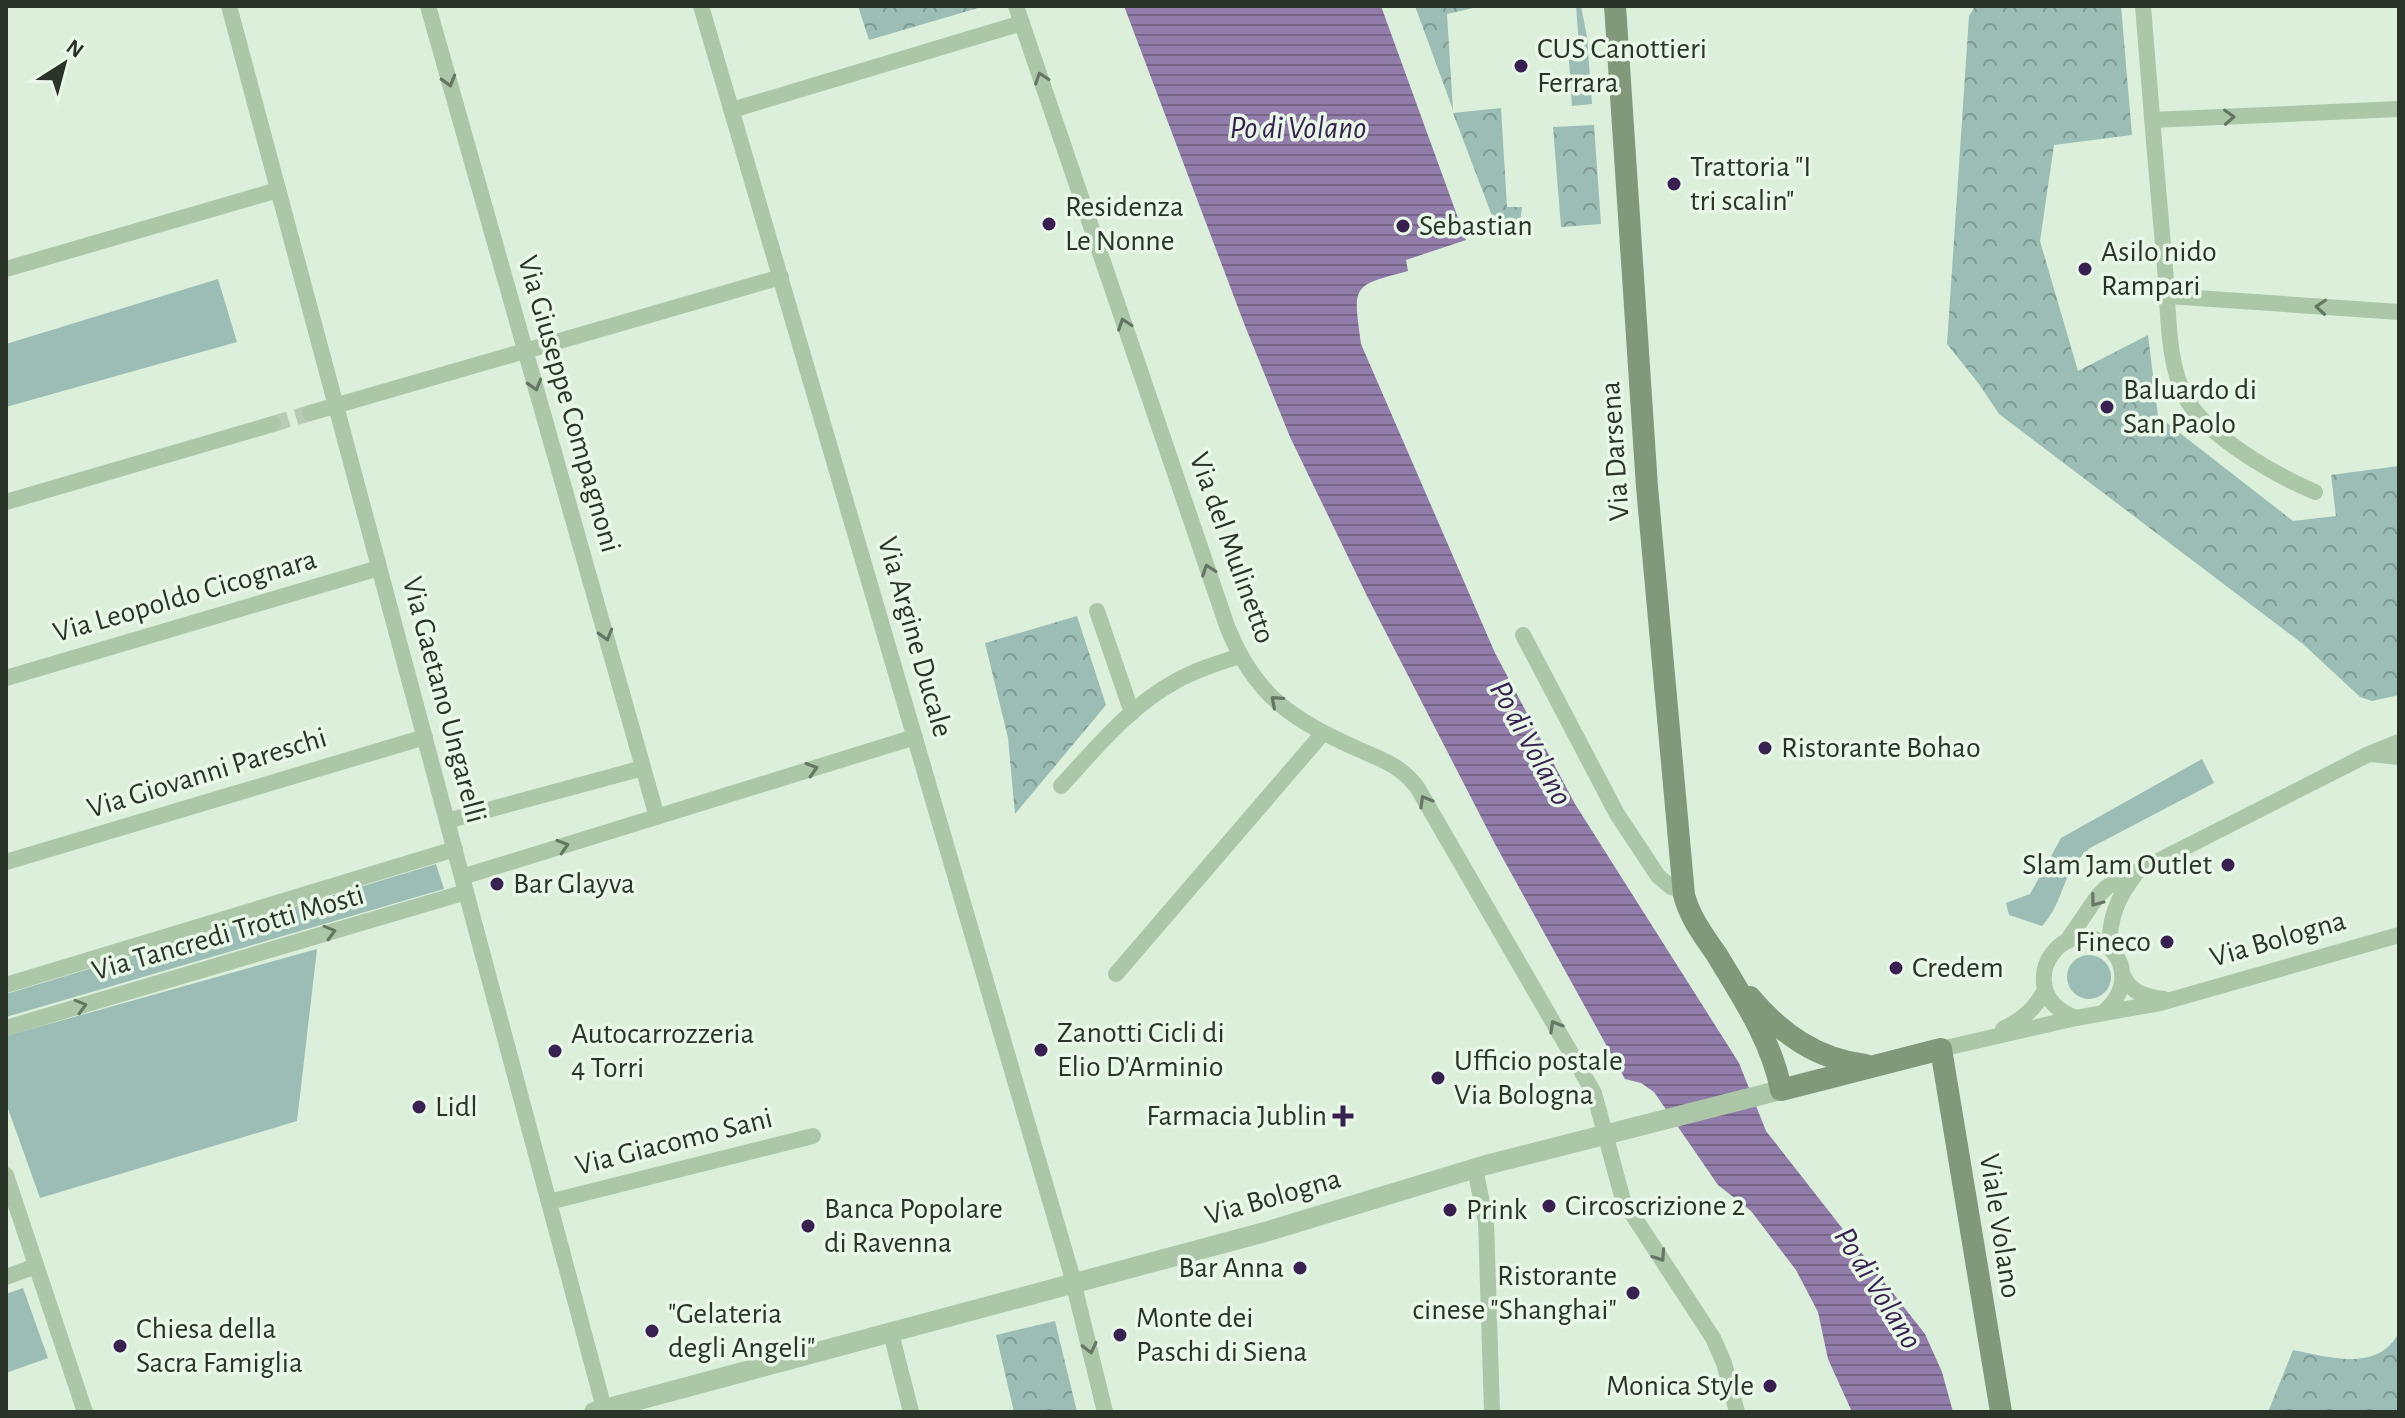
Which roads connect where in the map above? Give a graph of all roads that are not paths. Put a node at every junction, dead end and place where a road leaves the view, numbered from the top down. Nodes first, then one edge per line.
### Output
1 (229, 6) edge
2 (428, 6) edge
3 (701, 6) edge
4 (1016, 6) edge
5 (1615, 6) edge
6 (2143, 6) edge
7 (1022, 23) junction
8 (2399, 109) edge
9 (732, 110) junction
10 (2152, 120) junction
11 (278, 190) junction
12 (6, 269) edge
13 (781, 277) junction
14 (2168, 296) junction
15 (2399, 312) edge
16 (525, 351) junction
17 (336, 405) junction
18 (310, 413) tunnel mouth
19 (273, 424) tunnel mouth
20 (2315, 492) dead end
21 (6, 502) edge
22 (379, 568) junction
23 (1097, 611) dead end
24 (1523, 635) dead end
25 (1240, 656) junction
26 (6, 678) edge
27 (1132, 713) junction
28 (1323, 733) junction
29 (425, 737) junction
30 (915, 737) junction
31 (2399, 742) edge
32 (2369, 754) junction
33 (2399, 757) edge
34 (643, 768) junction
35 (1061, 786) dead end
36 (657, 817) junction
37 (447, 821) junction
38 (455, 849) junction
39 (6, 862) edge
40 (2136, 874) junction
41 (464, 884) junction
42 (1683, 891) junction
43 (2399, 935) edge
44 (2067, 941) junction
45 (2109, 947) junction
46 (1712, 948) junction
47 (1116, 974) dead end
48 (2124, 977) junction
49 (6, 985) edge
50 (2045, 990) junction
51 (2174, 999) junction
52 (2103, 1013) junction
53 (2076, 1018) junction
54 (6, 1028) edge
55 (1969, 1043) junction
56 (1941, 1049) junction
57 (1870, 1065) junction
58 (1781, 1090) junction
59 (1605, 1135) junction
60 (813, 1136) dead end
61 (1475, 1169) junction
62 (6, 1175) edge
63 (549, 1202) junction
64 (36, 1266) junction
65 (6, 1277) edge
66 (1075, 1285) junction
67 (891, 1333) junction
68 (601, 1411) edge
69 (85, 1412) edge
70 (911, 1412) edge
71 (1105, 1412) edge
72 (1492, 1412) edge
73 (1737, 1412) edge
74 (2001, 1412) edge

1 - 11 street, Via Gaetano Ungarelli
2 -> 16 street, Via Giuseppe Compagnoni
3 - 9 street, Via Argine Ducale
4 - 7 street, Via del Mulinetto
5 - 42 main road, Via Darsena
6 - 10 street
7 - 9 street
25 -> 7 street, Via del Mulinetto
10 -> 8 street
9 - 13 street, Via Argine Ducale
10 - 14 street
11 - 12 street
11 - 17 street, Via Gaetano Ungarelli
13 - 16 street
13 - 30 street, Via Argine Ducale
15 -> 14 street
14 - 20 street
16 - 17 street
16 -> 34 street, Via Giuseppe Compagnoni
17 - 18 street
17 - 22 street, Via Gaetano Ungarelli
19 - 21 street
22 - 26 street, Via Leopoldo Cicognara
22 - 29 street, Via Gaetano Ungarelli
23 - 27 street
24 - 42 street, Via Darsena
25 - 27 street
28 -> 25 street, Via del Mulinetto
27 - 35 street
28 - 47 street
59 -> 28 street, Via del Mulinetto
29 - 37 street, Via Gaetano Ungarelli
29 - 39 street, Via Giovanni Pareschi
36 -> 30 street, Via Tancredi Trotti Mosti
30 - 66 street, Via Argine Ducale
31 - 32 street, Via Bologna
32 - 33 street
32 - 40 street, Via Bologna
34 - 36 street, Via Giuseppe Compagnoni
34 - 37 street
41 -> 36 street, Via Tancredi Trotti Mosti
37 - 38 street, Via Gaetano Ungarelli
38 - 41 street, Via Gaetano Ungarelli
38 - 49 street, Via Tancredi Trotti Mosti
40 -> 44 street, Via Bologna
40 - 45 street
54 -> 41 street, Via Tancredi Trotti Mosti
41 - 63 street, Via Gaetano Ungarelli
42 - 46 main road, Via Darsena
43 - 51 street, Via Bologna
44 - 45 street
44 - 50 street, Via Bologna
45 - 48 street, Via Bologna
46 - 57 main road, Via Darsena
46 - 58 main road, Via Darsena
48 - 51 street, Via Bologna
48 - 52 street
50 - 53 street
50 - 55 street, Via Bologna
51 - 52 street, Via Bologna
52 - 53 street, Via Bologna
53 - 55 street, Via Bologna
55 - 56 street, Via Bologna
56 - 57 main road, Via Bologna
56 - 74 main road, Viale Volano
57 - 58 main road, Via Bologna
58 - 59 street, Via Bologna
59 - 61 street, Via Bologna
59 -> 73 street, Via del Mulinetto
60 - 63 street, Via Giacomo Sani
61 - 66 street, Via Bologna
61 - 72 street
62 - 64 street
63 - 68 street, Via Gaetano Ungarelli
64 - 65 street
64 - 69 street
66 - 67 street, Via Bologna
66 -> 71 street, Via Argine Ducale
67 - 68 street, Via Bologna
67 - 70 street

